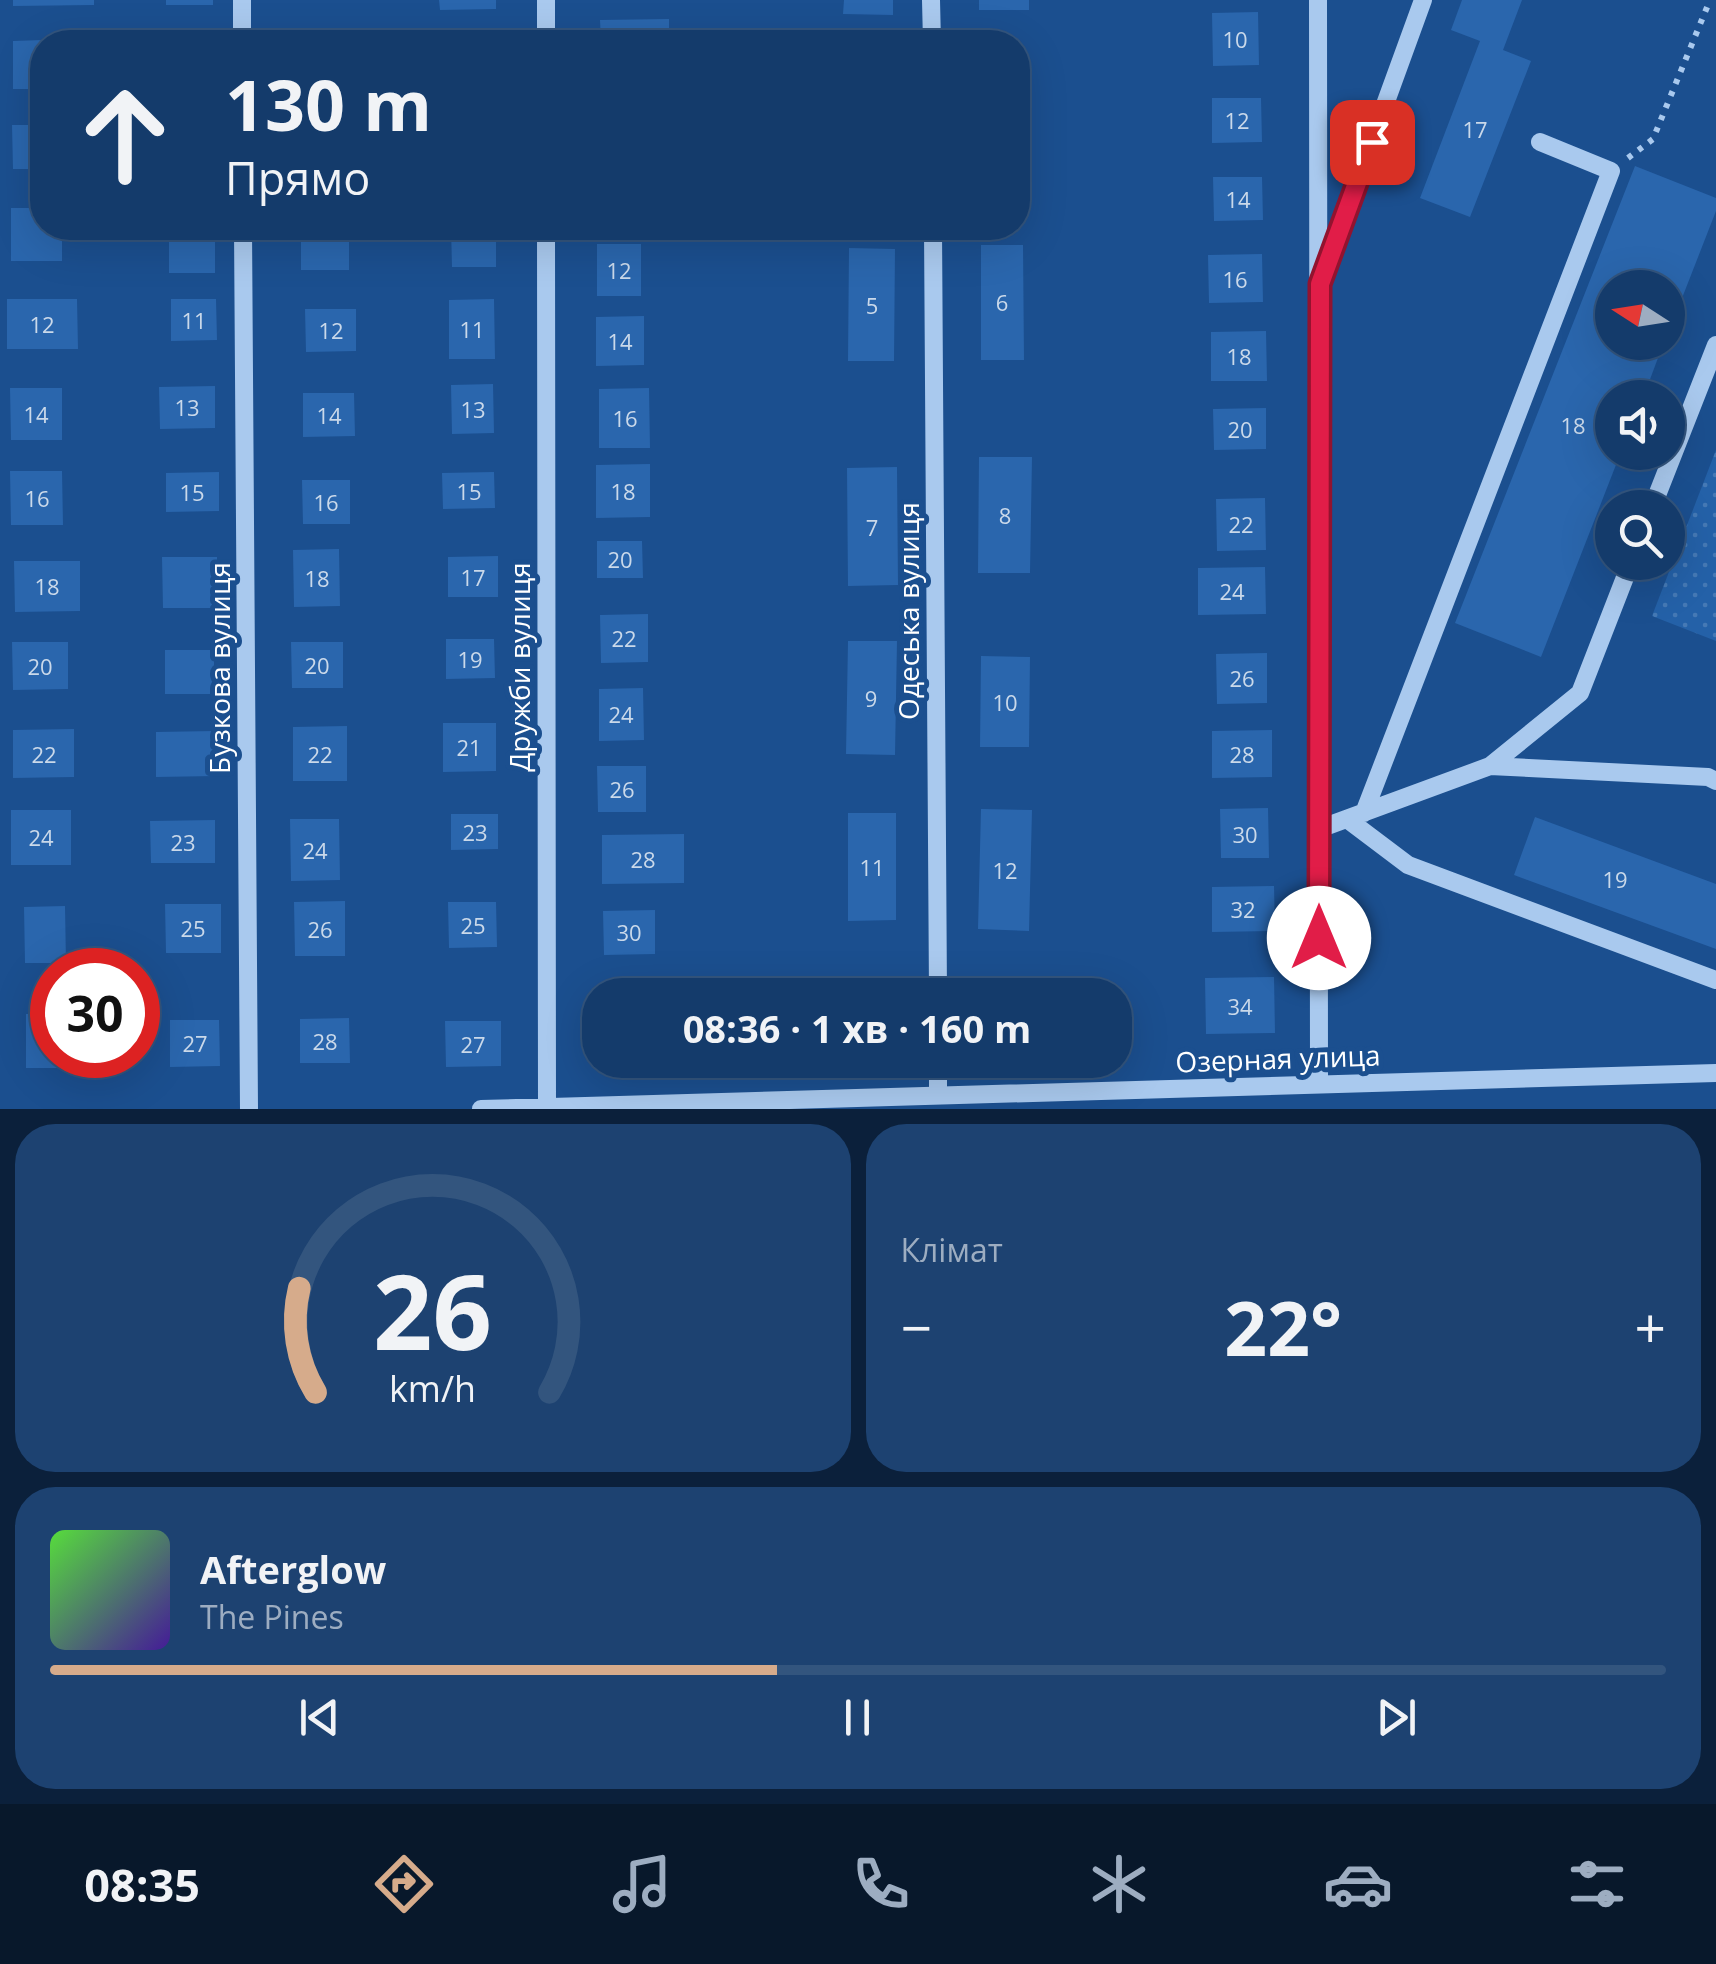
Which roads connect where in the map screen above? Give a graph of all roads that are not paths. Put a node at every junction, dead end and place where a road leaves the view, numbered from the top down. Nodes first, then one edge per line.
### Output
1 (242, 0) edge
2 (546, 0) edge
3 (931, 0) edge
4 (1318, 0) edge
5 (1423, 0) edge
6 (242, 30) edge
7 (546, 30) edge
8 (932, 30) edge
9 (1540, 142) dead end
10 (243, 240) edge
11 (546, 240) edge
12 (933, 240) edge
13 (1320, 284) junction
14 (1716, 345) edge
15 (1659, 490) edge
16 (1624, 580) edge
17 (1490, 766) junction
18 (1716, 780) edge
19 (1356, 816) junction
20 (1319, 829) junction
21 (938, 978) edge
22 (1716, 980) edge
23 (1716, 1073) edge
24 (938, 1078) edge
25 (1319, 1084) junction
26 (938, 1096) junction
27 (547, 1107) edge
28 (249, 1109) edge
29 (481, 1109) edge

1 - 6 street
2 - 7 street
3 - 8 street
4 - 13 street
5 - 13 street
9 - 19 street
10 - 28 street, Бузкова вулиця
11 - 27 street, Дружби вулиця
12 - 21 street, Одеська вулиця
13 - 20 street
14 - 15 street
16 - 17 street
17 - 18 street
17 - 19 street
19 - 20 street
19 - 22 street
20 - 25 street
23 - 25 street, Озерная улица
24 - 26 street
25 - 26 street, Озерная улица
26 - 27 street, Озерная улица
27 - 29 street, Озерная улица

